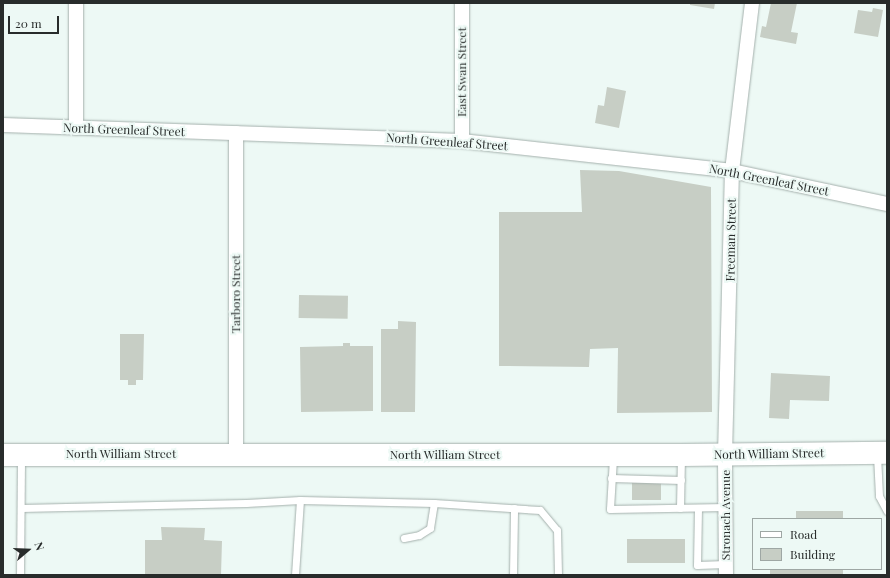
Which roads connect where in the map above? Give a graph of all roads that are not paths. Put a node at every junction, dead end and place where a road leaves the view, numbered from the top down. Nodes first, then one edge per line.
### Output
1 (76, 3) edge
2 (462, 3) edge
3 (752, 3) edge
4 (3, 125) edge
5 (76, 128) junction
6 (236, 133) junction
7 (462, 141) junction
8 (732, 171) junction
9 (887, 204) edge
10 (882, 453) edge
11 (236, 454) junction
12 (12, 455) edge
13 (613, 455) junction
14 (681, 455) junction
15 (725, 455) junction
16 (611, 478) junction
17 (681, 480) junction
18 (883, 496) edge
19 (300, 500) junction
20 (434, 503) junction
21 (726, 507) junction
22 (21, 508) junction
23 (514, 508) junction
24 (680, 508) junction
25 (698, 508) junction
26 (887, 511) edge
27 (404, 538) dead end
28 (726, 569) edge
29 (20, 575) edge
30 (295, 575) edge
31 (513, 575) edge
32 (558, 575) edge

1 - 5 street
2 - 7 street, East Swan Street
3 - 8 street, Freeman Street
4 - 5 street, North Greenleaf Street
5 - 6 street, North Greenleaf Street
6 - 7 street, North Greenleaf Street
6 - 11 street, Tarboro Street
7 - 8 street, North Greenleaf Street
8 - 9 street, North Greenleaf Street
8 - 15 street, Freeman Street
10 - 15 main road, North William Street
10 - 18 lane
11 - 12 main road, North William Street
11 - 13 main road, North William Street
12 - 22 lane
13 - 14 main road, North William Street
13 - 16 lane
14 - 15 main road, North William Street
14 - 17 lane
15 - 21 street, Stronach Avenue
16 - 17 lane
16 - 24 lane
17 - 24 lane
18 - 26 lane
19 - 20 lane
19 - 22 lane
19 - 30 lane
20 - 23 lane
20 - 27 lane
21 - 25 lane
21 - 28 street, Stronach Avenue
22 - 29 lane
23 - 31 lane
23 - 32 lane
24 - 25 lane
25 - 28 lane

